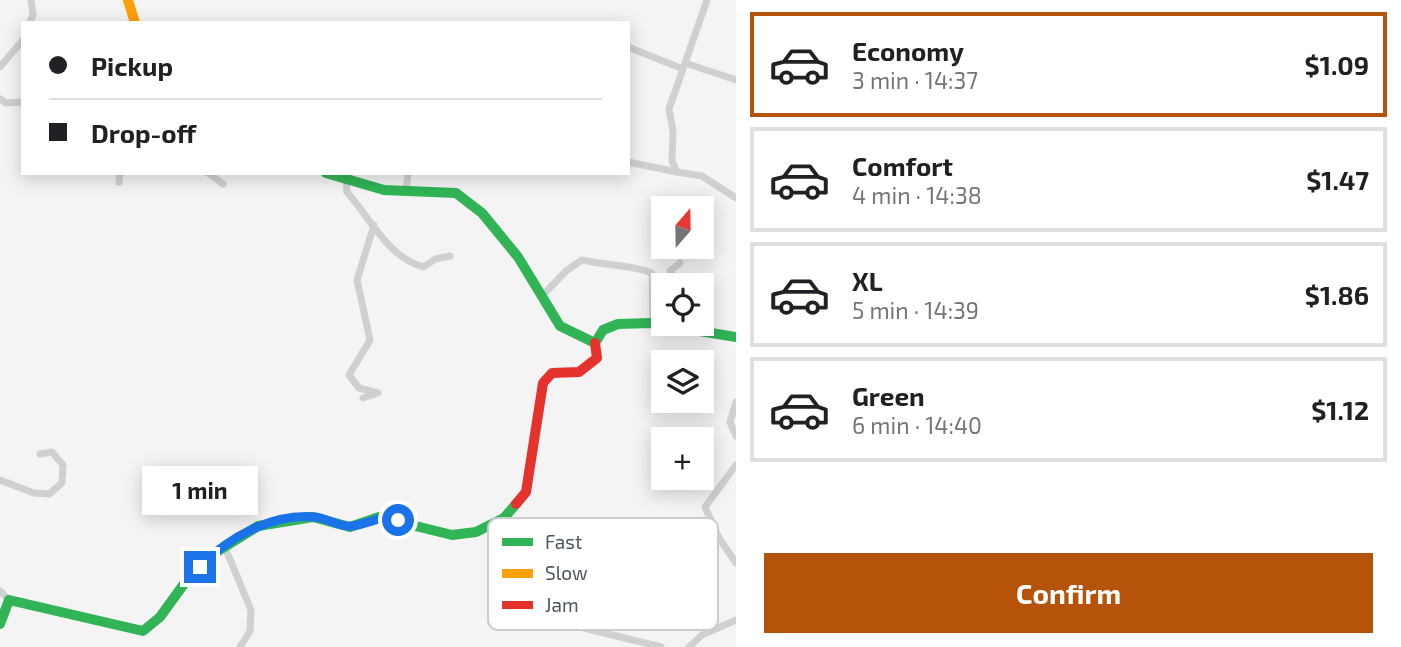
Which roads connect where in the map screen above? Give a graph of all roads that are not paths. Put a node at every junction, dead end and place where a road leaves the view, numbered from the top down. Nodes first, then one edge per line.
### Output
1 (31, 0) edge
2 (128, 0) edge
3 (707, 0) edge
4 (30, 21) edge
5 (134, 21) edge
6 (21, 42) edge
7 (630, 48) edge
8 (684, 66) junction
9 (0, 67) edge
10 (736, 80) edge
11 (0, 99) edge
12 (21, 102) edge
13 (630, 162) edge
14 (677, 172) junction
15 (120, 175) edge
16 (211, 175) edge
17 (332, 175) edge
18 (408, 175) edge
19 (346, 180) junction
20 (118, 183) dead end
21 (223, 184) dead end
22 (406, 191) junction
23 (736, 198) edge
24 (374, 225) junction
25 (450, 256) dead end
26 (680, 263) dead end
27 (652, 273) edge
28 (671, 273) edge
29 (544, 294) junction
30 (651, 325) edge
31 (714, 335) edge
32 (736, 337) edge
33 (595, 343) junction
34 (363, 398) dead end
35 (736, 402) edge
36 (736, 436) edge
37 (40, 454) dead end
38 (736, 466) edge
39 (0, 480) edge
40 (504, 518) edge
41 (710, 518) edge
42 (488, 527) edge
43 (718, 536) edge
44 (224, 545) junction
45 (736, 563) edge
46 (0, 592) edge
47 (9, 600) junction
48 (736, 620) edge
49 (0, 624) edge
50 (718, 628) edge
51 (592, 630) edge
52 (713, 630) edge
53 (240, 647) edge
54 (662, 647) edge
55 (689, 647) edge

1 - 4 street
2 - 5 street
3 - 8 street
6 - 9 street
7 - 8 street
8 - 10 street
8 - 14 street
11 - 12 street
13 - 14 street
14 - 23 street
15 - 20 street
16 - 21 street
17 - 19 street
18 - 22 street
19 - 22 street
19 - 24 street
22 - 29 street
24 - 25 street
24 - 34 street
26 - 28 street
27 - 29 street
29 - 33 street
30 - 33 street
31 - 32 street
33 - 40 street
35 - 36 street
37 - 39 street
38 - 41 street
42 - 44 street
43 - 45 street
44 - 47 street
44 - 53 street
46 - 47 street
47 - 49 street
48 - 50 street
51 - 54 street
52 - 55 street

